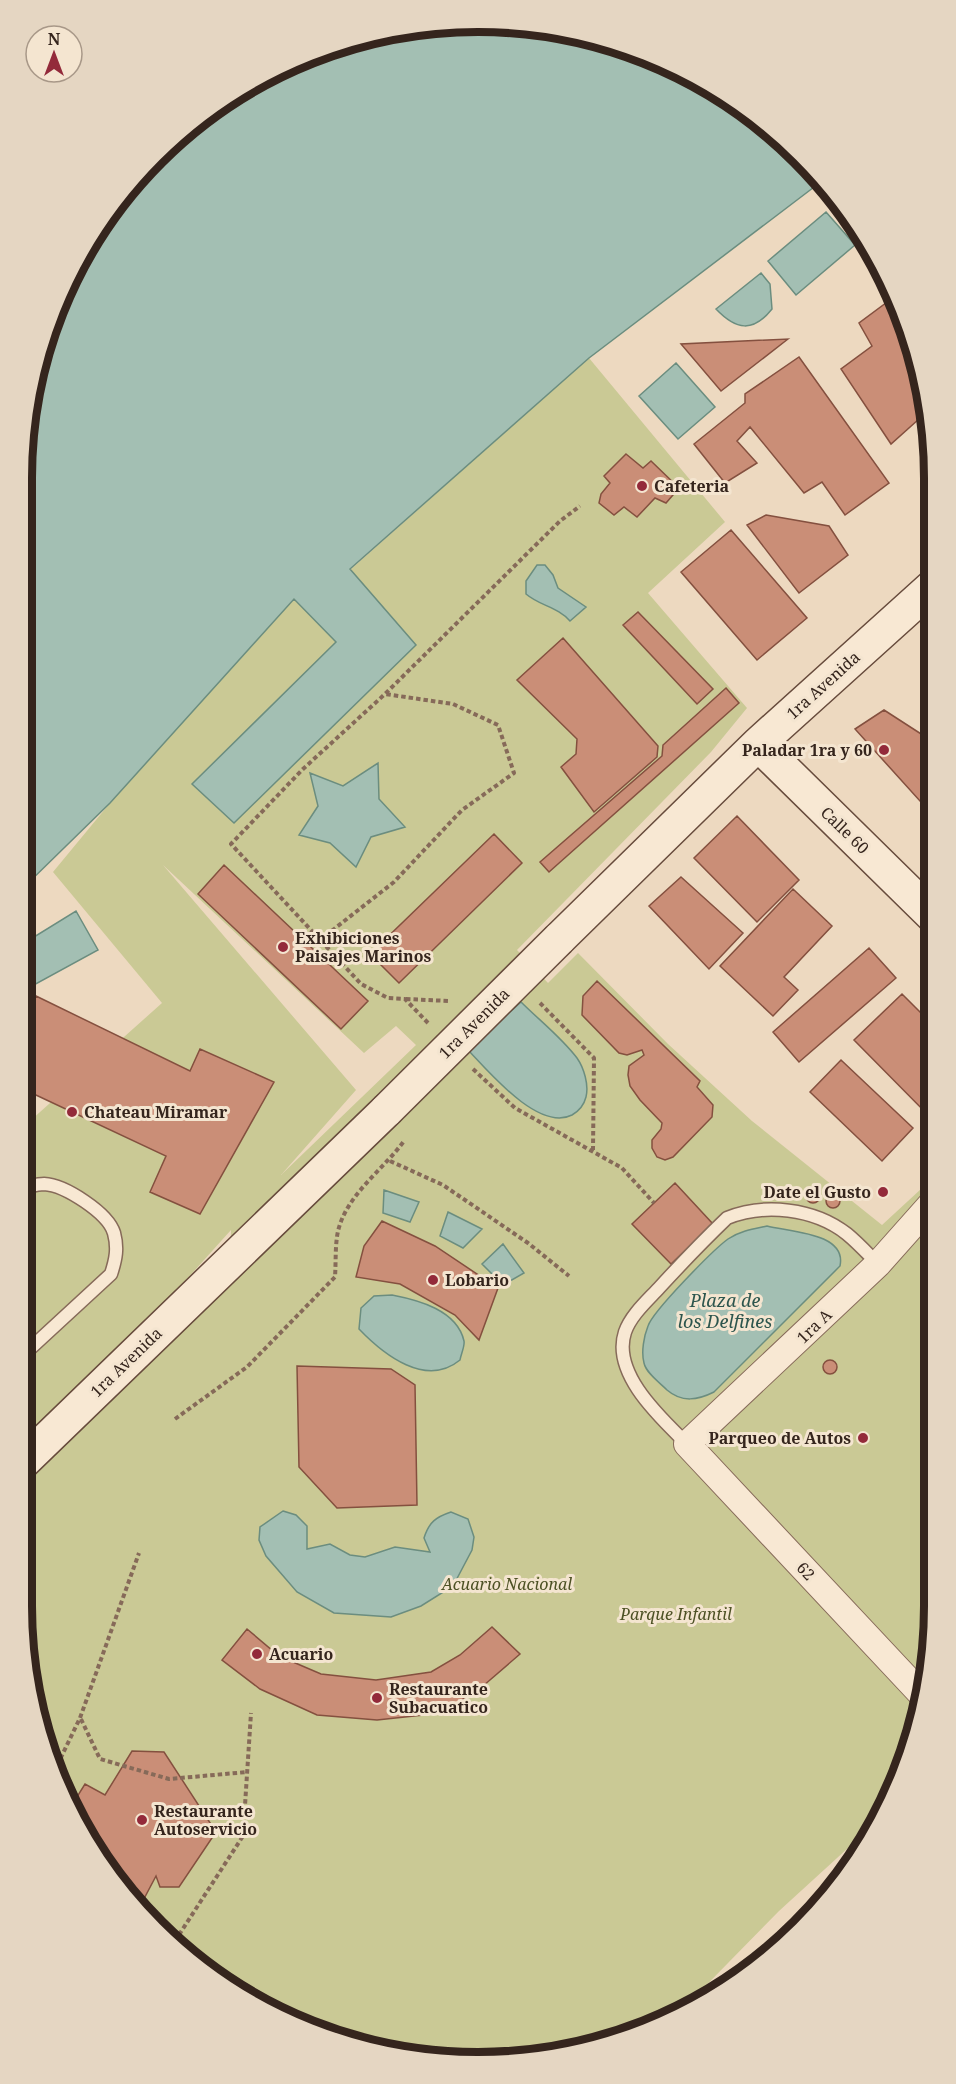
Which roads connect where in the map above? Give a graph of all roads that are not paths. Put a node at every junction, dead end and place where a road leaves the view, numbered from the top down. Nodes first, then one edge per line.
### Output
1 (924, 594) edge
2 (758, 744) junction
3 (924, 907) edge
4 (32, 1186) edge
5 (924, 1212) edge
6 (878, 1264) junction
7 (32, 1347) edge
8 (687, 1444) junction
9 (32, 1453) edge
10 (917, 1689) edge

1 - 2 street, 1ra Avenida
2 - 3 street, Calle 60
2 - 9 street, 1ra Avenida, bridge
4 - 7 lane
5 - 6 street, 1ra A
6 - 8 street, 1ra A
6 - 8 lane
8 - 10 street, 62

